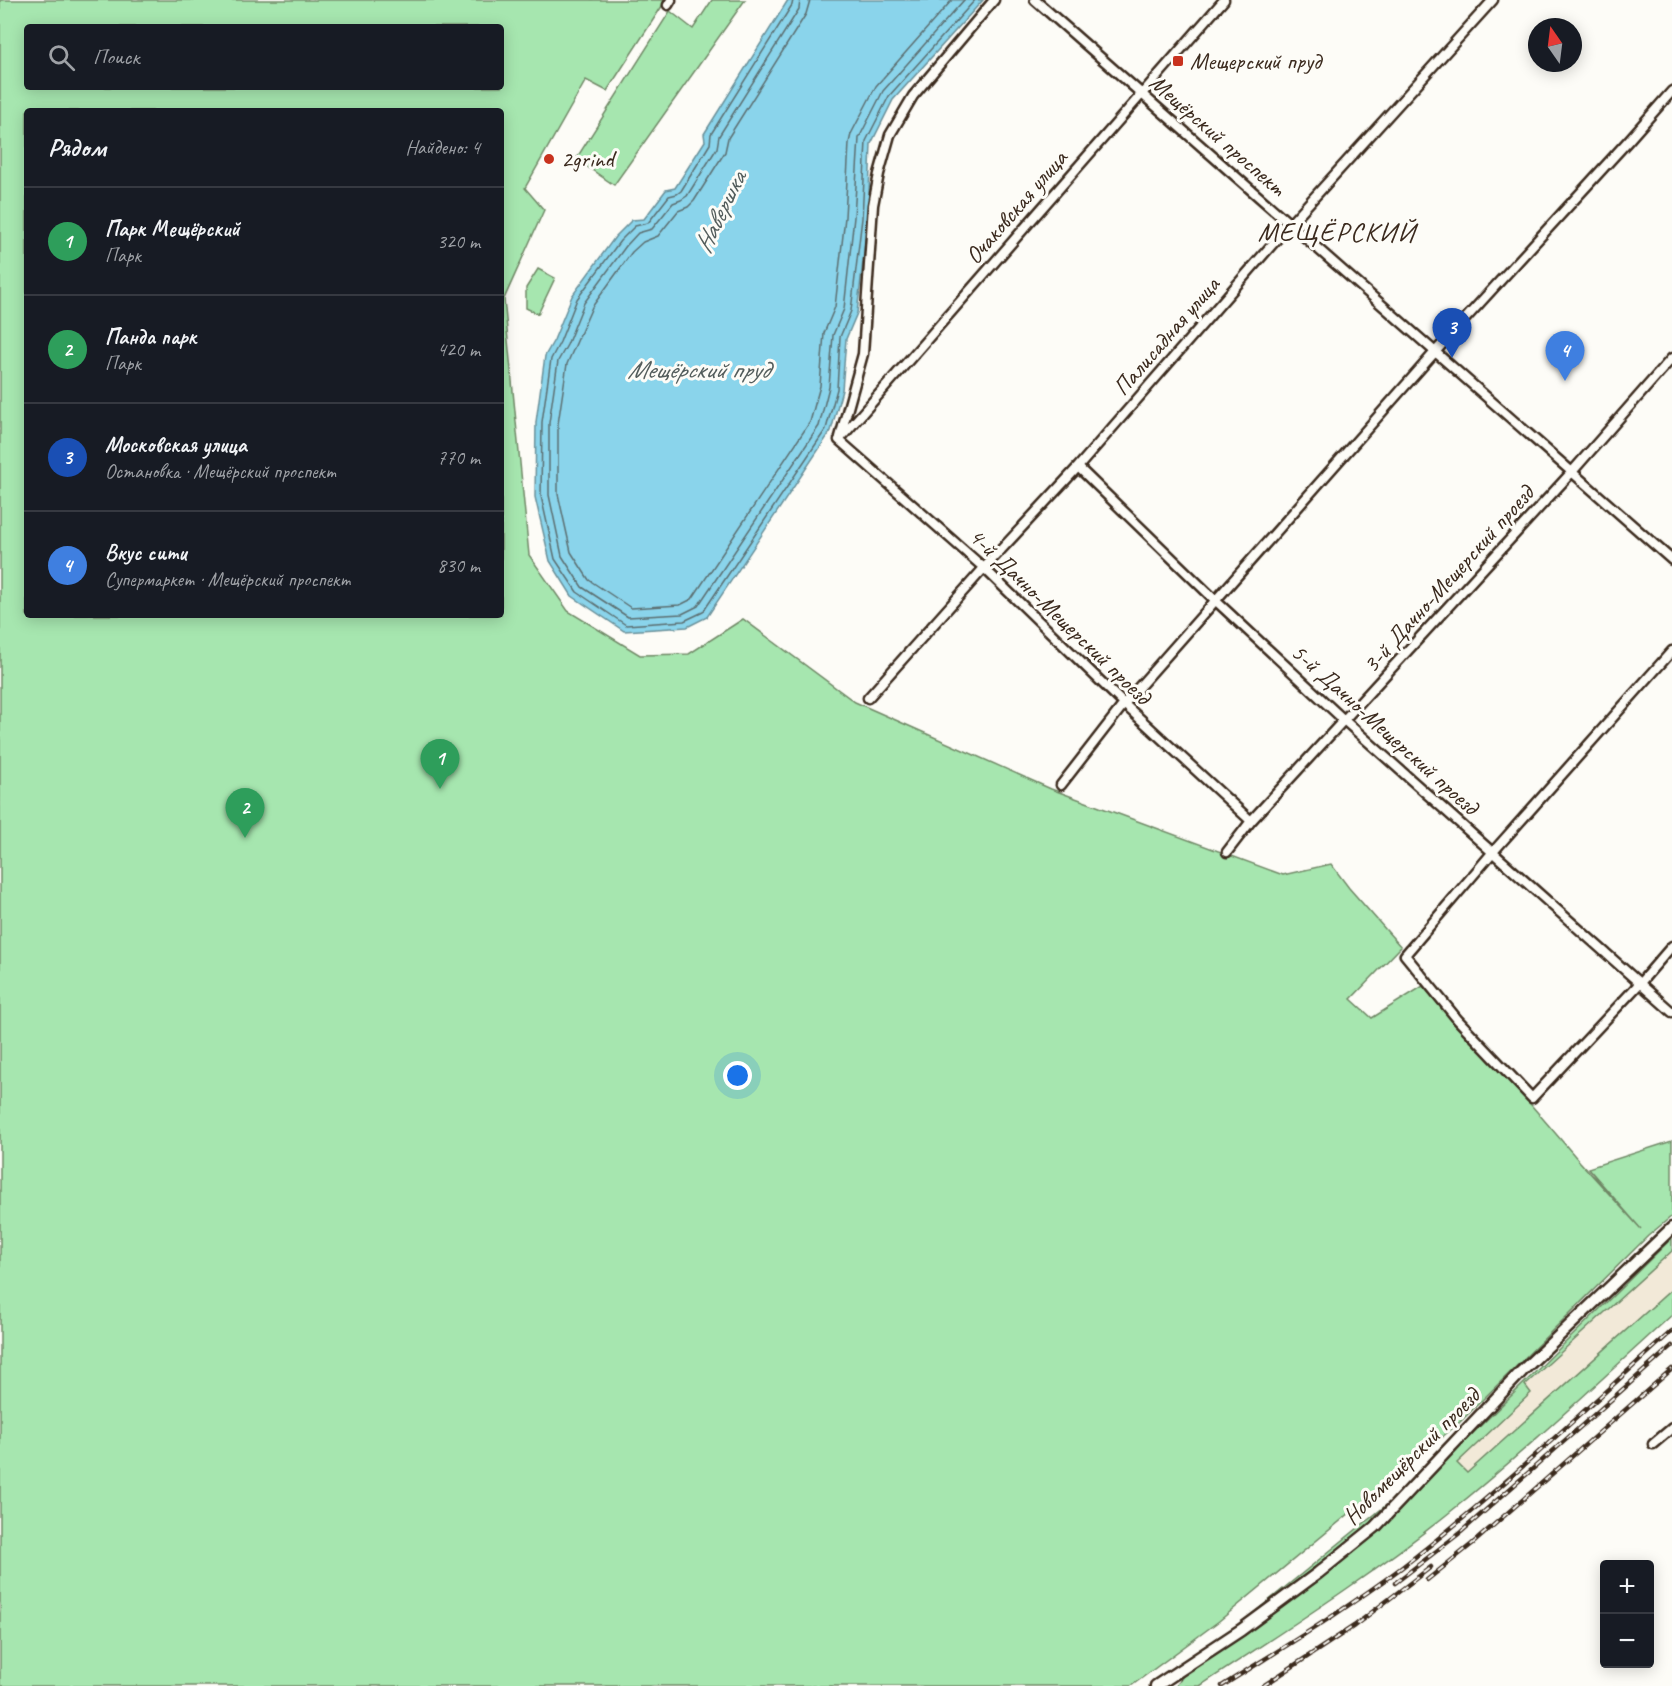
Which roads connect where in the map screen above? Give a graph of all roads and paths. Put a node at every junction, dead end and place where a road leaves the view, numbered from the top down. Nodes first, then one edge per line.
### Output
1 (994, 0) edge
2 (1035, 0) edge
3 (1224, 0) edge
4 (1493, 0) edge
5 (1672, 91) edge
6 (1141, 93) junction
7 (1290, 224) junction
8 (1436, 352) junction
9 (1672, 358) edge
10 (839, 440) junction
11 (1077, 467) junction
12 (1571, 473) junction
13 (1672, 560) edge
14 (984, 568) junction
15 (1216, 600) junction
16 (1672, 651) edge
17 (868, 698) dead end
18 (1124, 704) junction
19 (1345, 720) junction
20 (1061, 785) dead end
21 (1251, 821) junction
22 (1227, 852) dead end
23 (1492, 853) junction
24 (1672, 946) edge
25 (1640, 983) junction
26 (1672, 1012) edge
27 (1672, 1228) edge
28 (1672, 1428) edge
29 (1653, 1444) dead end
30 (1156, 1686) edge

1 - 10 street
2 - 6 street, Мещёрский проспект
3 - 6 street, Очаковская улица
4 - 7 street, Палисадная улица
5 - 8 street
6 - 7 street, Мещёрский проспект
6 - 10 street, Очаковская улица
7 - 8 street, Мещёрский проспект
7 - 11 street, Палисадная улица
8 - 12 street, Мещёрский проспект
8 - 15 street
9 - 12 street, 3-й Дачно-Мещерский проезд
10 - 14 street, 4-й Дачно-Мещерский проезд
11 - 14 street, Палисадная улица
11 - 15 street, 5-й Дачно-Мещерский проезд
12 - 13 street, Мещёрский проспект
12 - 19 street, 3-й Дачно-Мещерский проезд
14 - 17 street, Палисадная улица
14 - 18 street, 4-й Дачно-Мещерский проезд
15 - 18 street
15 - 19 street, 5-й Дачно-Мещерский проезд
16 - 23 street
18 - 20 street
18 - 21 street, 4-й Дачно-Мещерский проезд
19 - 21 street, 3-й Дачно-Мещерский проезд
19 - 23 street, 5-й Дачно-Мещерский проезд
21 - 22 street, 3-й Дачно-Мещерский проезд
23 - 25 street, 5-й Дачно-Мещерский проезд
23 - 25 street
24 - 25 street
25 - 26 street, 5-й Дачно-Мещерский проезд
27 - 30 street, Новомещёрский проезд
28 - 29 street

